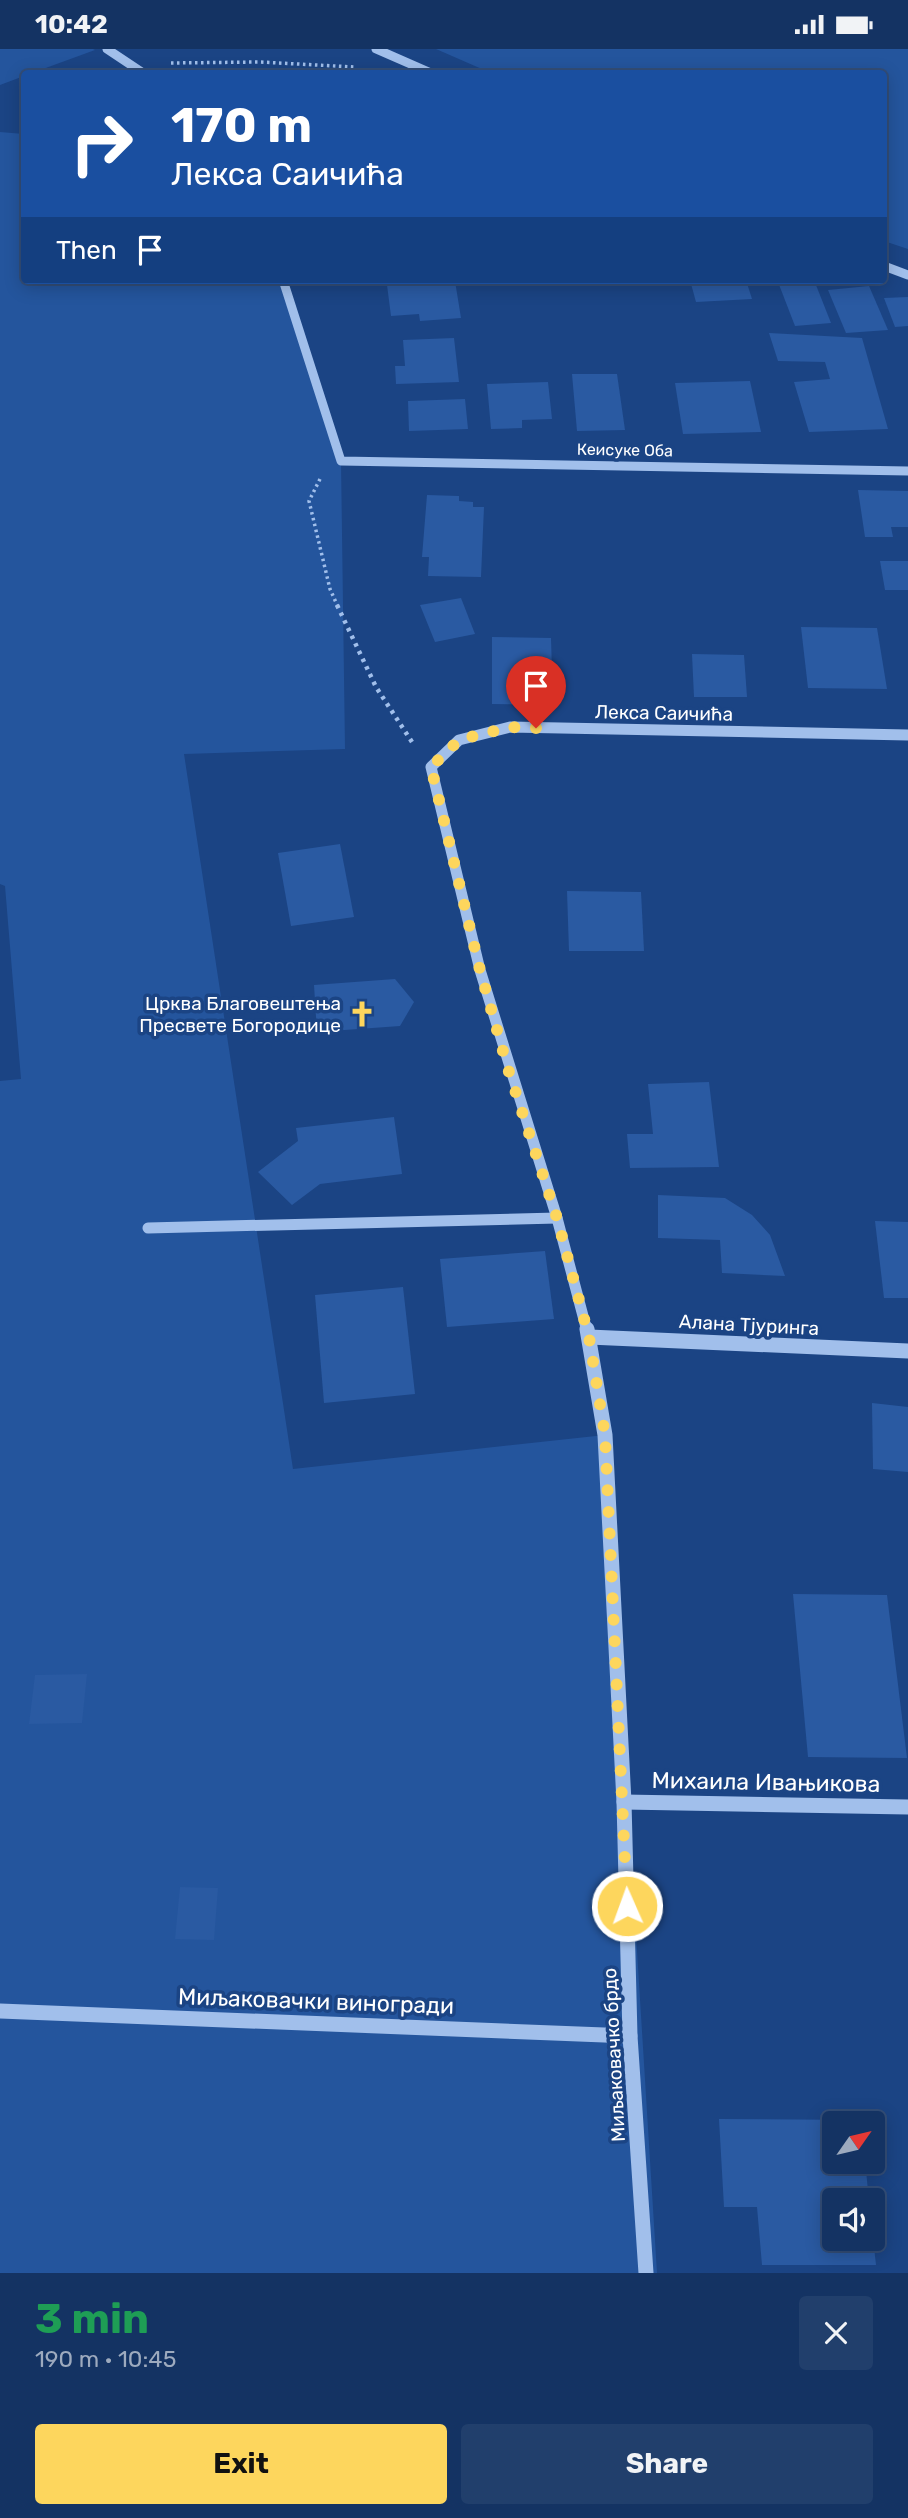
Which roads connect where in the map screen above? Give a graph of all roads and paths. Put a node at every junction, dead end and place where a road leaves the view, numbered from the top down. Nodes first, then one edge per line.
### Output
1 (107, 49) edge
2 (380, 51) edge
3 (128, 63) junction
4 (138, 70) edge
5 (425, 70) edge
6 (887, 267) edge
7 (908, 275) edge
8 (284, 284) edge
9 (341, 461) junction
10 (908, 471) edge
11 (908, 735) edge
12 (431, 767) junction
13 (557, 1218) junction
14 (148, 1229) dead end
15 (589, 1337) junction
16 (908, 1351) edge
17 (624, 1802) junction
18 (908, 1807) edge
19 (0, 2011) edge
20 (631, 2036) junction
21 (646, 2273) edge

1 - 3 street
2 - 3 path
2 - 5 street
3 - 4 street
6 - 7 street
8 - 9 street
9 - 10 street, Кеисуке Оба
9 - 12 path
11 - 12 street, Лекса Саичића
12 - 13 street, Миљаковачко брдо
13 - 14 street
13 - 15 street, Миљаковачко брдо
15 - 16 street, Алана Тјуринга
15 - 17 street, Миљаковачко брдо
17 - 18 street, Михаила Ивањикова
17 - 20 street, Миљаковачко брдо
19 - 20 street, Миљаковачки виногради
20 - 21 street, Миљаковачко брдо

